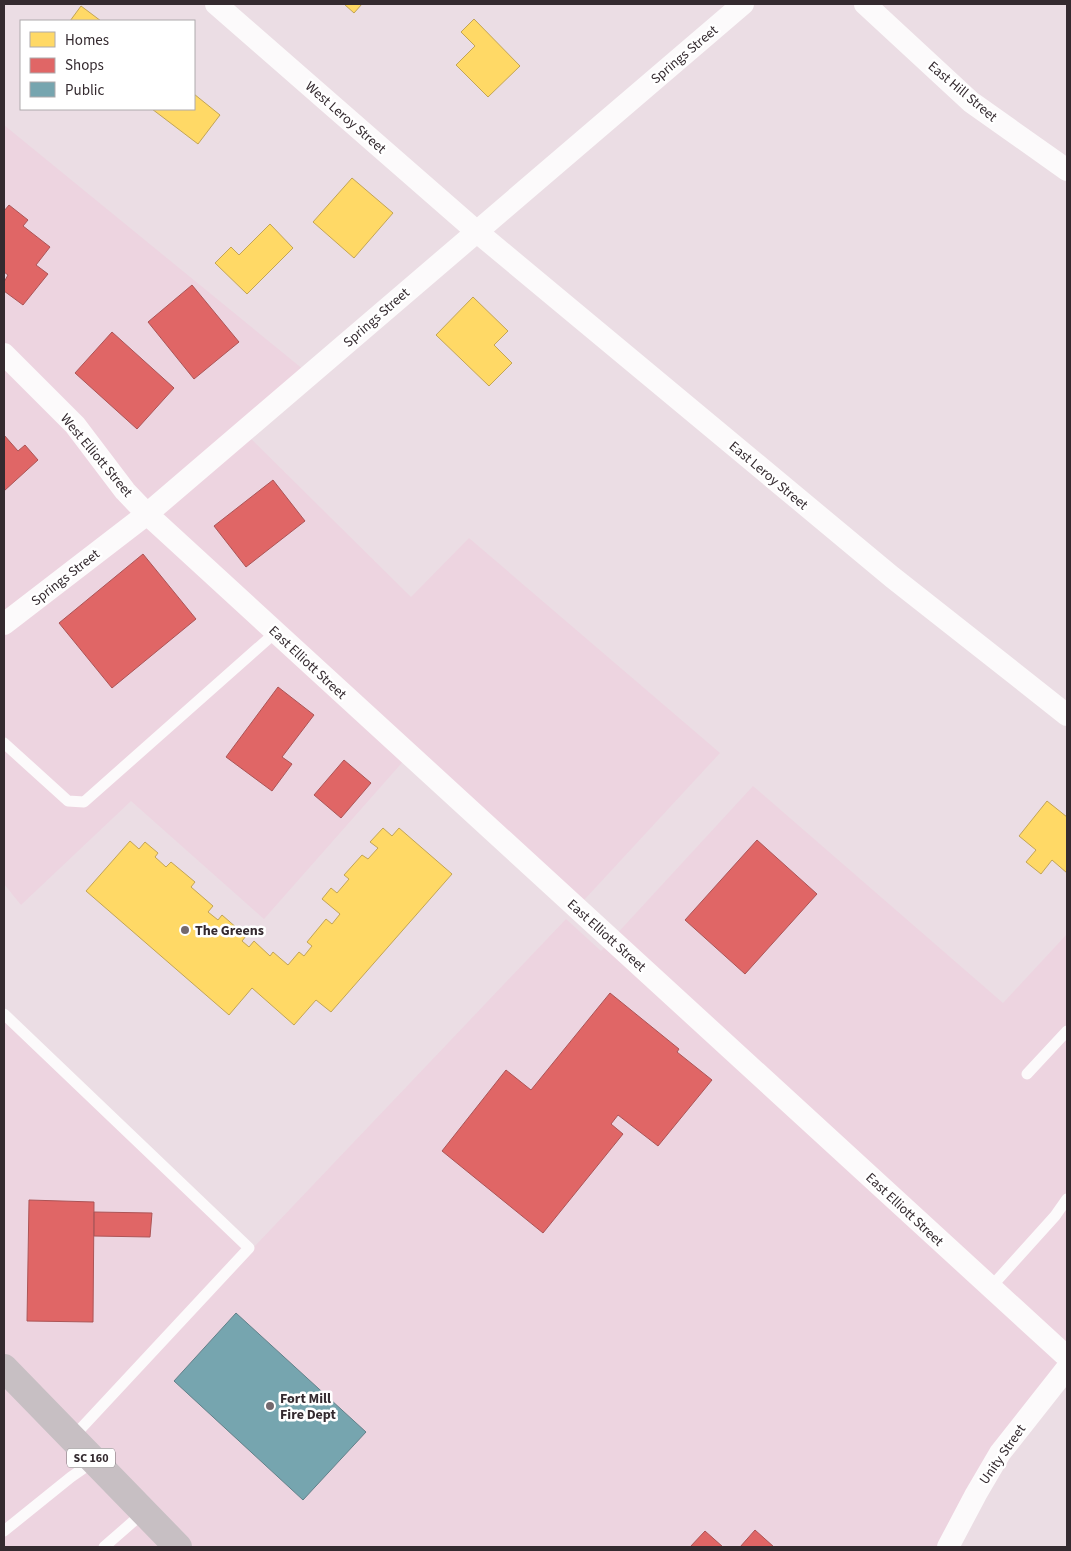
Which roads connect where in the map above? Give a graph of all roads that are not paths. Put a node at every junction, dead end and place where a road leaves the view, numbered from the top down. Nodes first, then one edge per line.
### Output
1 (216, 4) edge
2 (743, 4) edge
3 (865, 4) edge
4 (1067, 170) edge
5 (476, 231) junction
6 (4, 354) edge
7 (147, 514) junction
8 (4, 624) edge
9 (276, 632) junction
10 (1067, 715) edge
11 (4, 743) edge
12 (4, 1014) edge
13 (1067, 1032) edge
14 (1027, 1074) dead end
15 (1067, 1199) edge
16 (991, 1287) junction
17 (1067, 1357) edge
18 (4, 1368) edge
19 (1067, 1368) edge
20 (72, 1438) junction
21 (94, 1461) junction
22 (144, 1512) junction
23 (4, 1531) edge
24 (104, 1547) edge
25 (178, 1547) edge
26 (948, 1547) edge

1 - 5 street, West Leroy Street
2 - 5 street, Springs Street
3 - 4 street, East Hill Street
5 - 7 street, Springs Street
5 - 10 street, East Leroy Street
6 - 7 street, West Elliott Street
7 - 8 street, Springs Street
7 - 9 street, East Elliott Street
9 - 11 lane
9 - 16 street, East Elliott Street
12 - 20 lane
13 - 14 lane
15 - 16 lane
16 - 17 street, East Elliott Street
18 - 20 main road, SC 160
19 - 26 street, Unity Street
20 - 21 main road, SC 160
21 - 22 main road, SC 160
21 - 23 lane
22 - 24 lane
22 - 25 main road, SC 160

